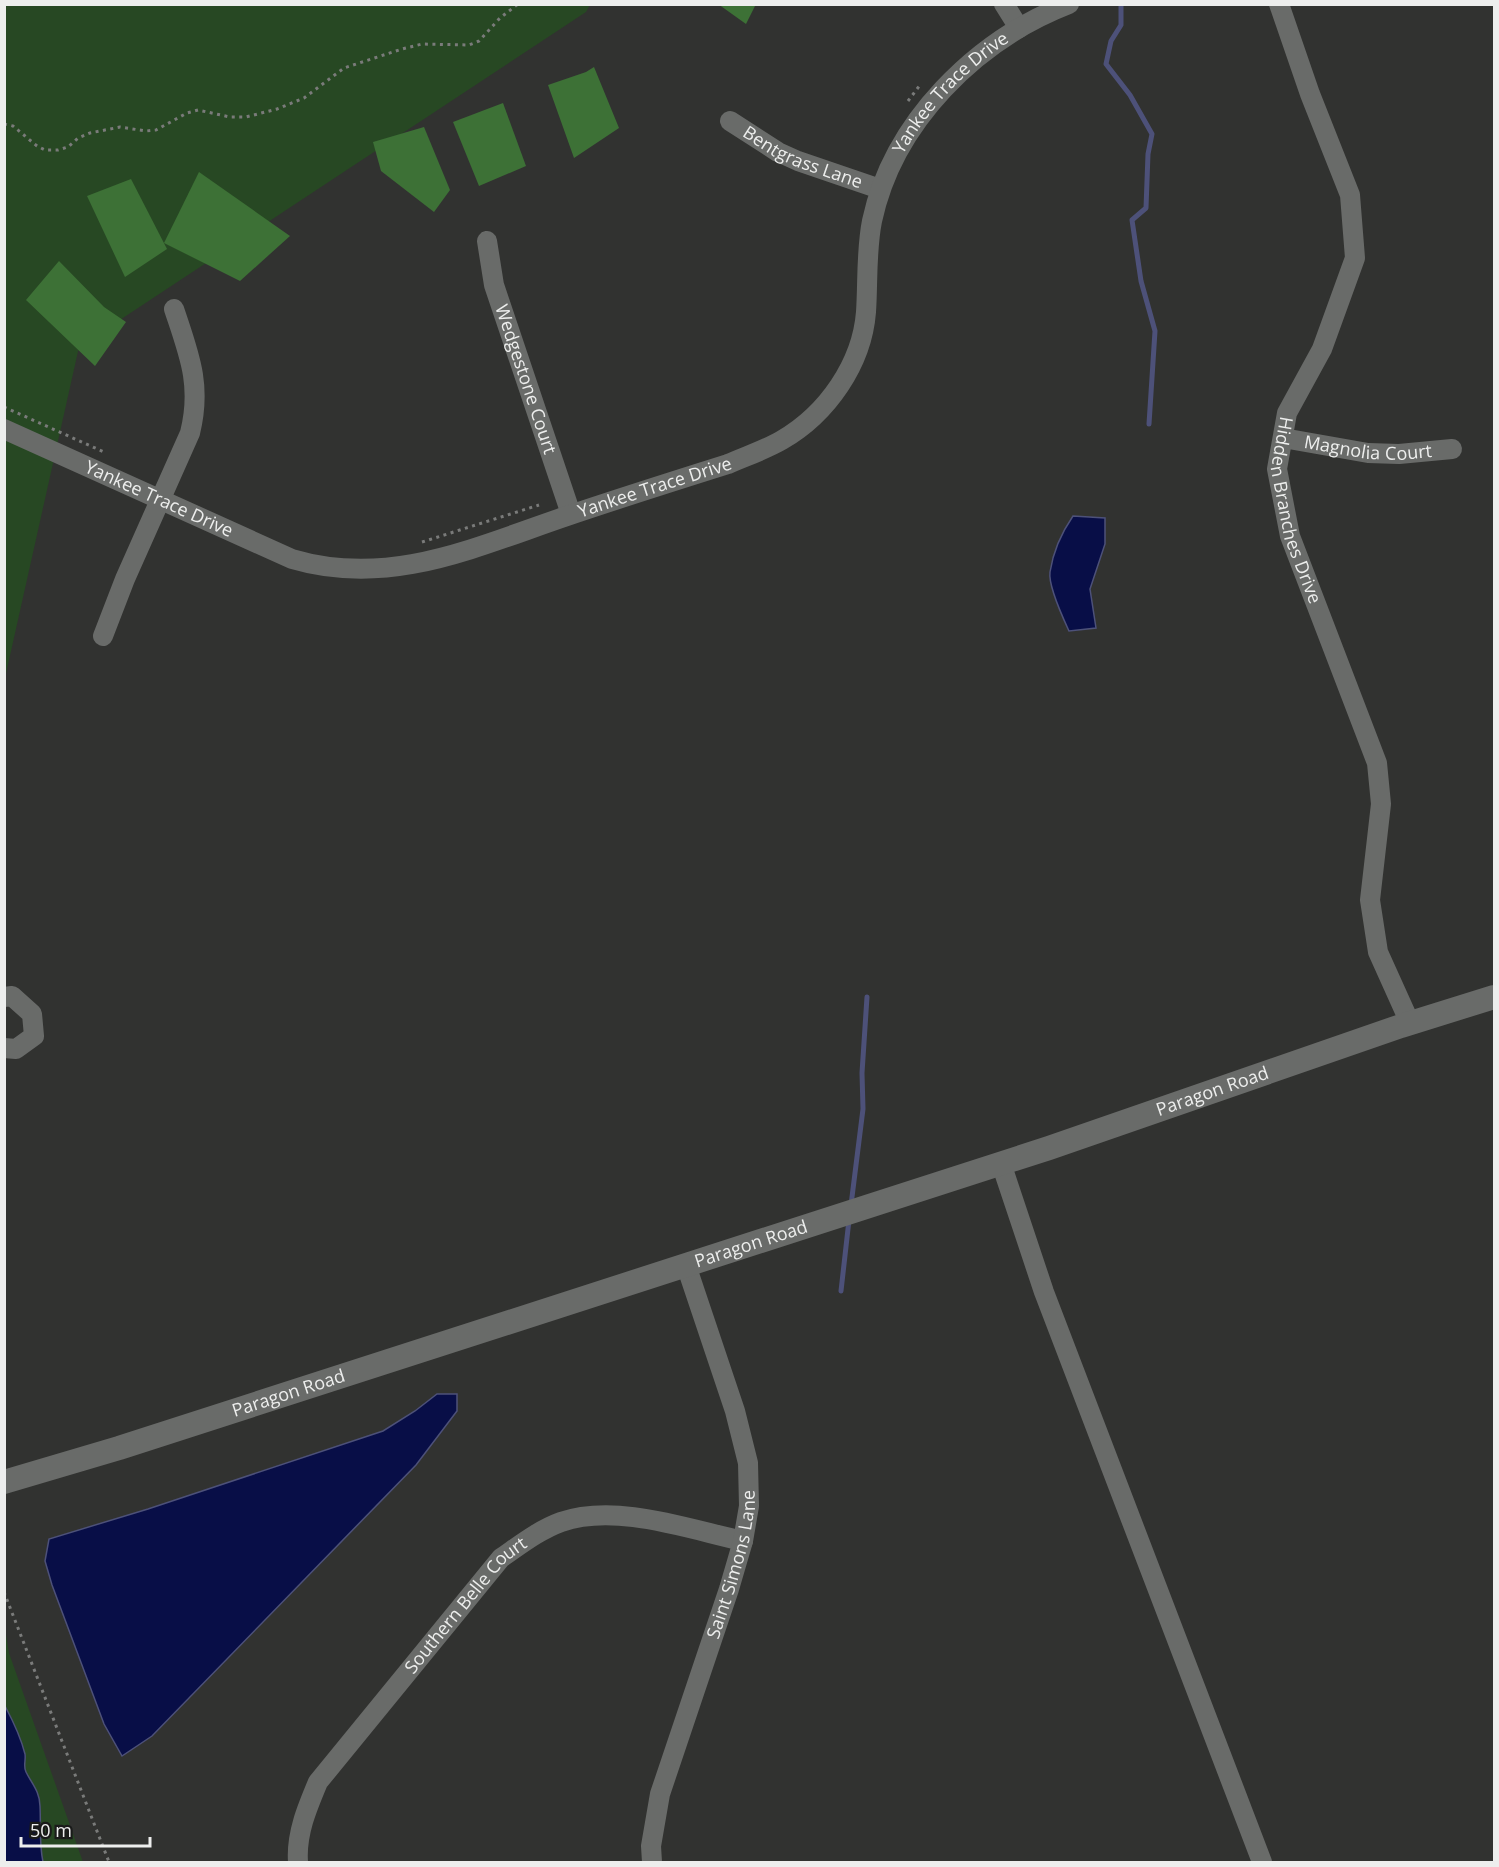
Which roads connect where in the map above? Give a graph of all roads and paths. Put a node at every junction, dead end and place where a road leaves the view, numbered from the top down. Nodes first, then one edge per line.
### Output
1 (518, 4) edge
2 (1004, 4) edge
3 (1069, 4) edge
4 (1279, 4) edge
5 (1019, 28) junction
6 (921, 85) dead end
7 (903, 107) dead end
8 (730, 121) dead end
9 (4, 124) edge
10 (880, 189) junction
11 (487, 241) dead end
12 (174, 309) dead end
13 (4, 407) edge
14 (4, 429) edge
15 (1283, 438) junction
16 (1452, 449) dead end
17 (111, 455) dead end
18 (161, 500) junction
19 (567, 506) junction
20 (414, 544) dead end
21 (103, 636) dead end
22 (4, 997) edge
23 (1494, 997) edge
24 (1410, 1023) junction
25 (4, 1048) edge
26 (1001, 1163) junction
27 (686, 1265) junction
28 (4, 1482) edge
29 (744, 1541) junction
30 (4, 1592) edge
31 (109, 1863) edge
32 (298, 1863) edge
33 (652, 1863) edge
34 (1262, 1863) edge

1 - 9 path
2 - 5 street
3 - 5 street, Yankee Trace Drive
4 - 15 street, Hidden Branches Drive
5 - 10 street, Yankee Trace Drive
6 - 7 path
8 - 10 street, Bentgrass Lane
10 - 19 street, Yankee Trace Drive
11 - 19 street, Wedgestone Court
12 - 18 street
13 - 17 path
14 - 18 street, Yankee Trace Drive
15 - 16 street, Magnolia Court
15 - 24 street, Hidden Branches Drive
18 - 19 street, Yankee Trace Drive
18 - 21 street
19 - 20 path
22 - 25 street
23 - 24 street, Paragon Road
24 - 26 street, Paragon Road
26 - 27 street, Paragon Road
26 - 34 street
27 - 28 street, Paragon Road
27 - 29 street, Saint Simons Lane
29 - 32 street, Southern Belle Court
29 - 33 street, Saint Simons Lane
30 - 31 path

